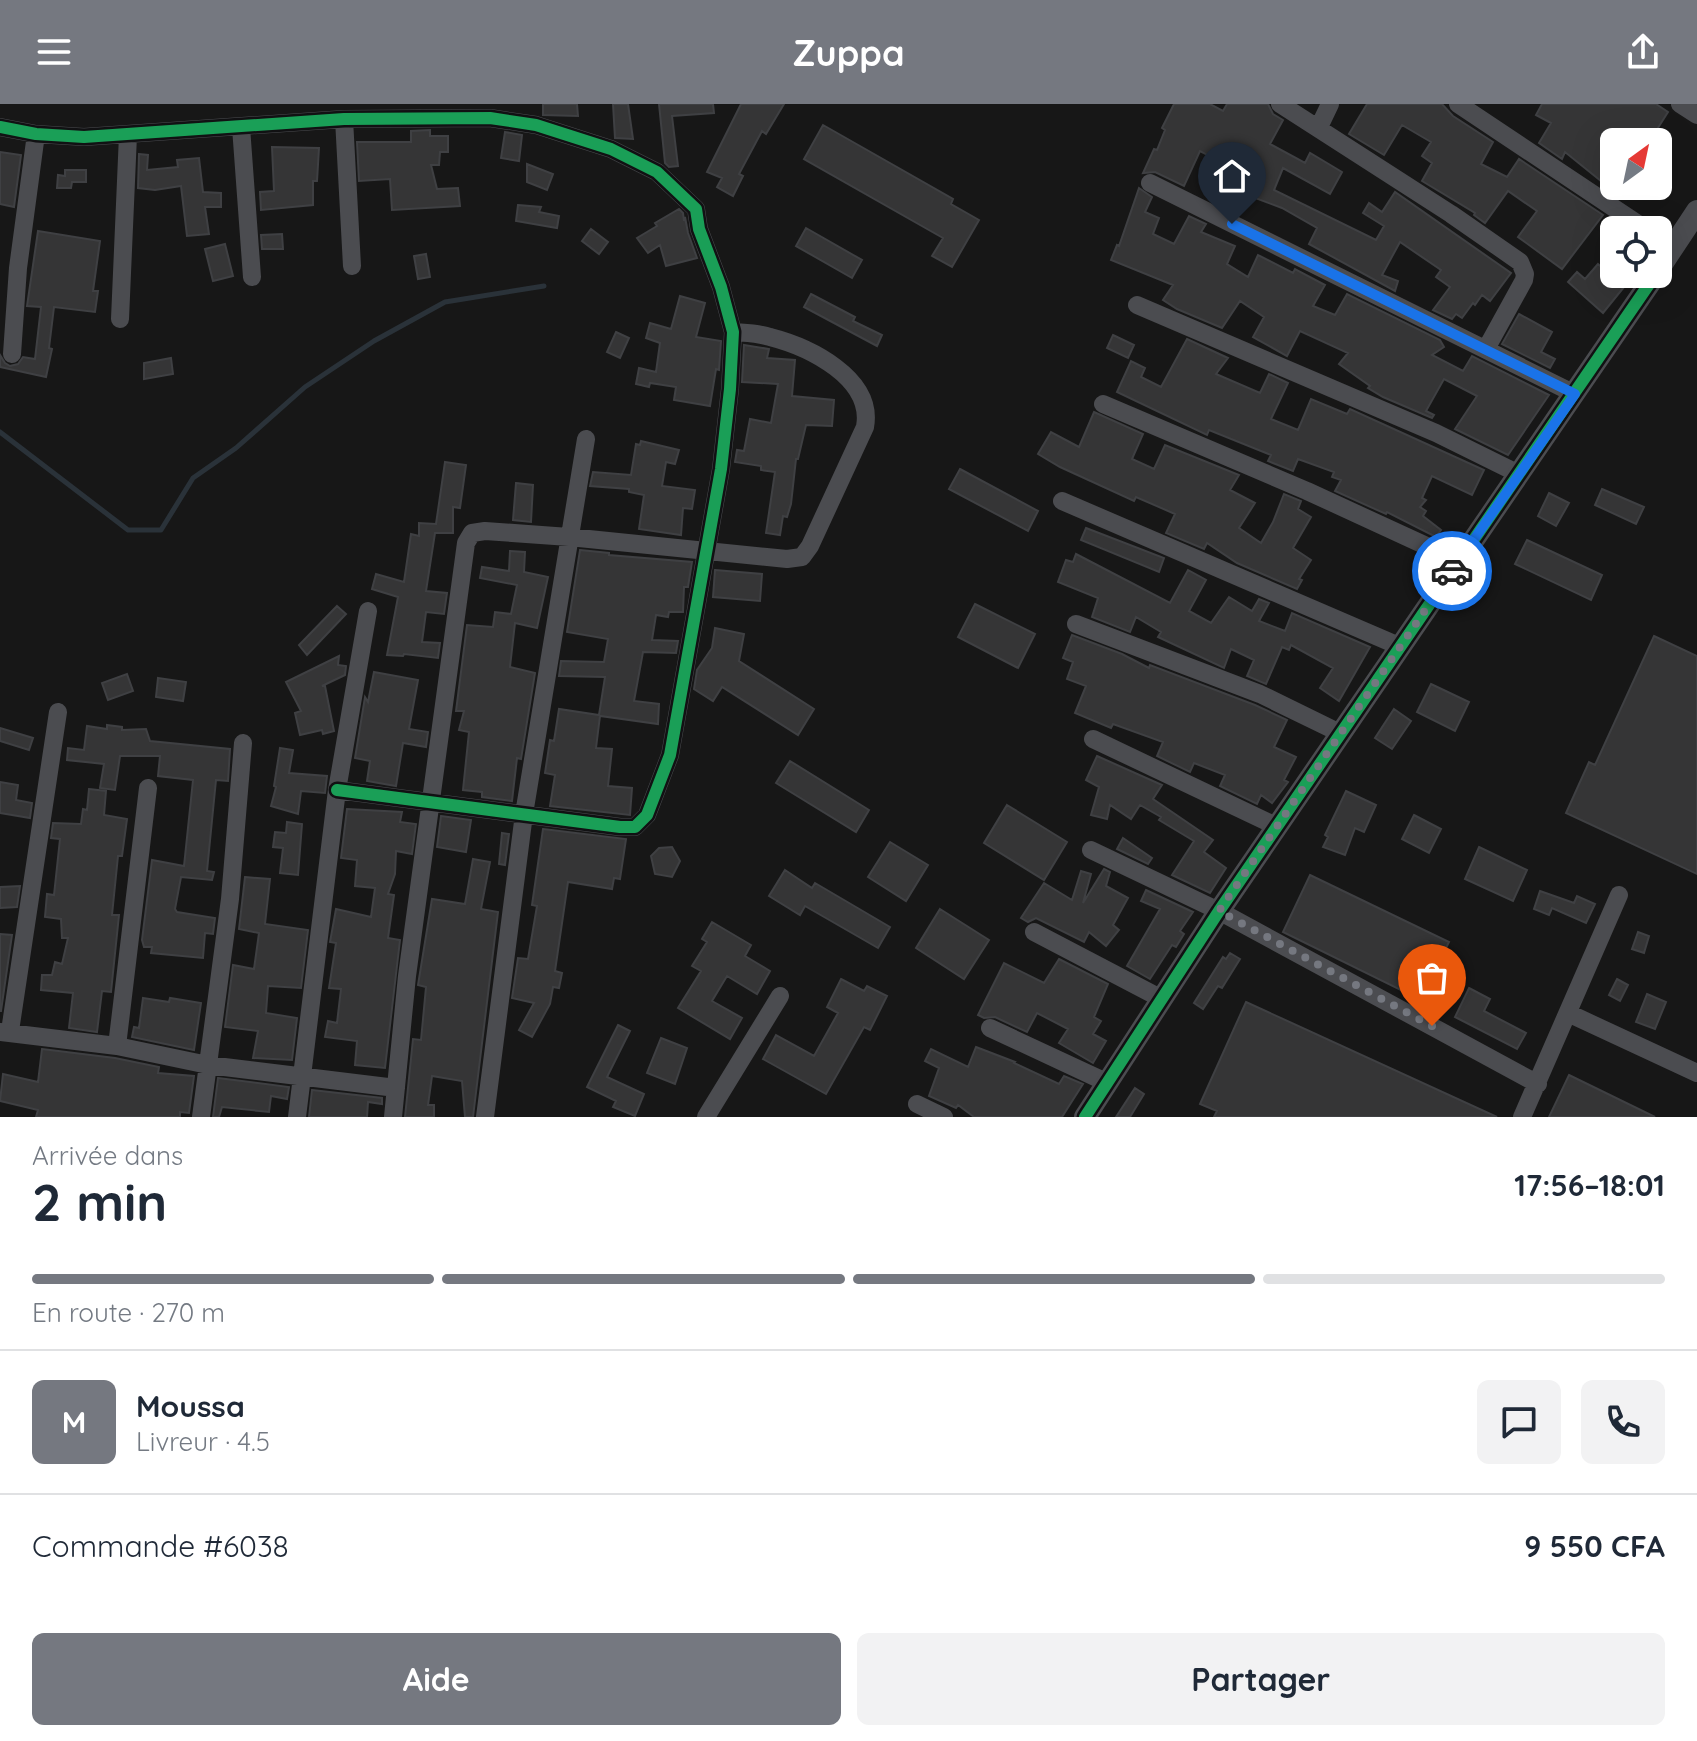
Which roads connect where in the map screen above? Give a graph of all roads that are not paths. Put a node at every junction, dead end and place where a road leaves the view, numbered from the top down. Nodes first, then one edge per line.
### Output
1 (1280, 104) edge
2 (1330, 104) edge
3 (1458, 104) edge
4 (1680, 104) edge
5 (418, 111) edge
6 (1697, 115) edge
7 (344, 119) junction
8 (0, 127) edge
9 (241, 127) junction
10 (1319, 127) junction
11 (36, 134) junction
12 (128, 135) junction
13 (1150, 183) dead end
14 (1697, 211) edge
15 (1626, 216) edge
16 (1672, 237) edge
17 (352, 266) dead end
18 (252, 277) dead end
19 (1646, 288) edge
20 (1137, 305) dead end
21 (120, 319) dead end
22 (733, 332) junction
23 (1486, 349) junction
24 (12, 354) dead end
25 (1575, 394) junction
26 (1103, 404) dead end
27 (586, 439) dead end
28 (1519, 474) junction
29 (1062, 501) dead end
30 (569, 537) junction
31 (707, 551) junction
32 (1459, 561) junction
33 (368, 611) dead end
34 (1076, 624) dead end
35 (1399, 646) junction
36 (58, 712) dead end
37 (1342, 734) junction
38 (1093, 739) dead end
39 (243, 743) dead end
40 (148, 788) dead end
41 (337, 790) junction
42 (430, 801) junction
43 (524, 814) junction
44 (1278, 827) junction
45 (1091, 850) dead end
46 (1619, 895) dead end
47 (1219, 911) junction
48 (1034, 932) dead end
49 (780, 996) dead end
50 (1162, 999) junction
51 (1568, 1013) junction
52 (990, 1028) dead end
53 (5, 1032) edge
54 (117, 1046) junction
55 (208, 1065) junction
56 (1697, 1073) edge
57 (304, 1078) junction
58 (1108, 1083) junction
59 (1538, 1084) junction
60 (396, 1088) junction
61 (917, 1104) dead end
62 (201, 1117) edge
63 (297, 1117) edge
64 (393, 1117) edge
65 (485, 1117) edge
66 (706, 1117) edge
67 (944, 1117) edge
68 (1085, 1117) edge
69 (1522, 1117) edge

1 - 10 street
2 - 10 street
3 - 15 street
4 - 6 street
5 - 7 street
5 - 22 street
7 - 9 street
7 - 17 street
8 - 11 street
9 - 12 street
9 - 18 street
10 - 23 street
11 - 12 street
11 - 24 street
12 - 21 street
13 - 23 street
14 - 16 street
19 - 25 street
20 - 28 street
22 - 31 street
22 - 31 street
23 - 25 street
25 - 28 street
26 - 32 street
27 - 30 street
28 - 32 street
29 - 35 street
30 - 31 street
30 - 42 street
30 - 43 street
31 - 43 street
32 - 35 street
33 - 41 street
34 - 37 street
35 - 37 street
36 - 53 street
37 - 44 street
38 - 44 street
39 - 55 street
40 - 54 street
41 - 42 street
41 - 57 street
42 - 43 street
42 - 60 street
43 - 65 street
44 - 47 street
45 - 47 street
46 - 51 street
47 - 50 street
47 - 59 street
48 - 50 street
49 - 66 street
50 - 58 street
51 - 56 street
51 - 59 street
52 - 58 street
53 - 54 street
54 - 55 street
55 - 57 street
55 - 62 street
57 - 60 street
57 - 63 street
58 - 68 street
59 - 69 street
60 - 64 street
61 - 67 street

